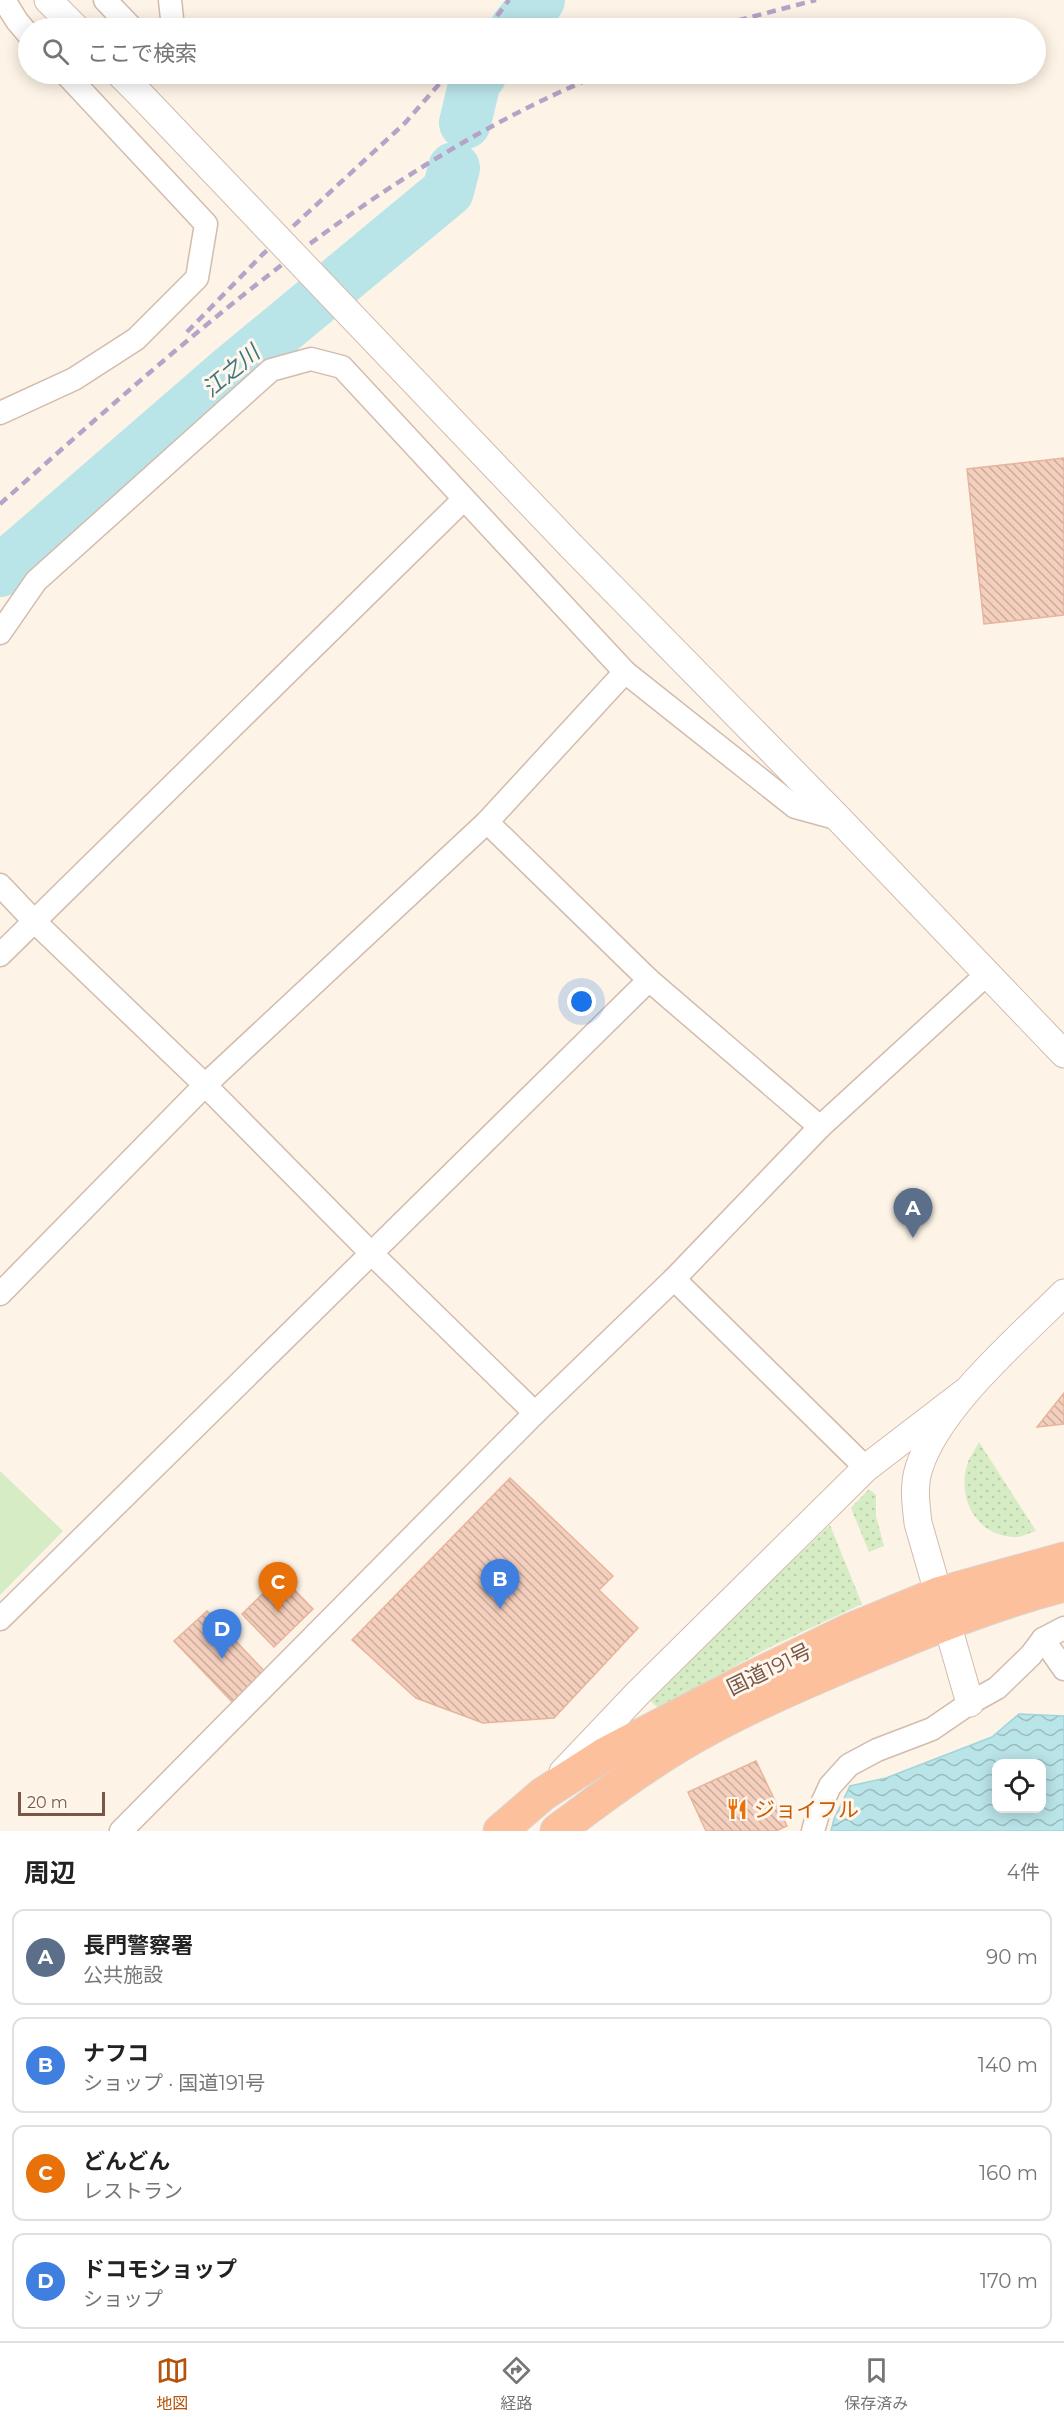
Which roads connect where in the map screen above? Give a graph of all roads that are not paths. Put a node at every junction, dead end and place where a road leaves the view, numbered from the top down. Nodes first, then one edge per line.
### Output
1 (4, 0) edge
2 (48, 0) edge
3 (105, 0) edge
4 (170, 0) edge
5 (66, 18) edge
6 (122, 18) edge
7 (172, 18) edge
8 (18, 22) edge
9 (75, 84) edge
10 (130, 84) edge
11 (0, 413) edge
12 (463, 500) junction
13 (0, 633) edge
14 (625, 672) junction
15 (839, 819) junction
16 (487, 822) junction
17 (0, 885) edge
18 (34, 922) junction
19 (0, 956) edge
20 (987, 974) junction
21 (650, 980) junction
22 (1064, 1054) edge
23 (206, 1085) junction
24 (820, 1127) junction
25 (370, 1252) junction
26 (674, 1279) junction
27 (1064, 1293) edge
28 (0, 1294) edge
29 (966, 1392) junction
30 (535, 1413) junction
31 (866, 1468) junction
32 (1064, 1559) edge
33 (1064, 1585) edge
34 (942, 1608) junction
35 (0, 1619) edge
36 (1064, 1629) edge
37 (1043, 1639) junction
38 (1064, 1669) edge
39 (970, 1703) junction
40 (543, 1794) junction
41 (121, 1831) edge
42 (500, 1831) edge
43 (557, 1831) edge
44 (813, 1831) edge

1 - 8 street
2 - 5 street
3 - 6 street
4 - 7 street
9 - 11 street
10 - 15 street, bridge
12 - 13 street
12 - 14 street
12 - 18 street
14 - 15 street
14 - 16 street
15 - 20 street
16 - 21 street
16 - 23 street
17 - 18 street
18 - 19 street
18 - 23 street
20 - 22 street
20 - 24 street
21 - 24 street
21 - 25 street
23 - 25 street
23 - 28 street
24 - 26 street
25 - 30 street
25 - 35 street
26 - 30 street
26 - 31 street
27 - 29 street
29 - 31 street
29 - 34 street
30 - 41 street
31 - 40 street
32 - 34 highway, 国道191号
33 - 34 highway, 国道191号
34 - 39 street
34 - 40 highway, 国道191号
34 - 43 highway, 国道191号
36 - 37 street
37 - 38 street
37 - 39 street
39 - 44 street
40 - 42 highway, 国道191号

